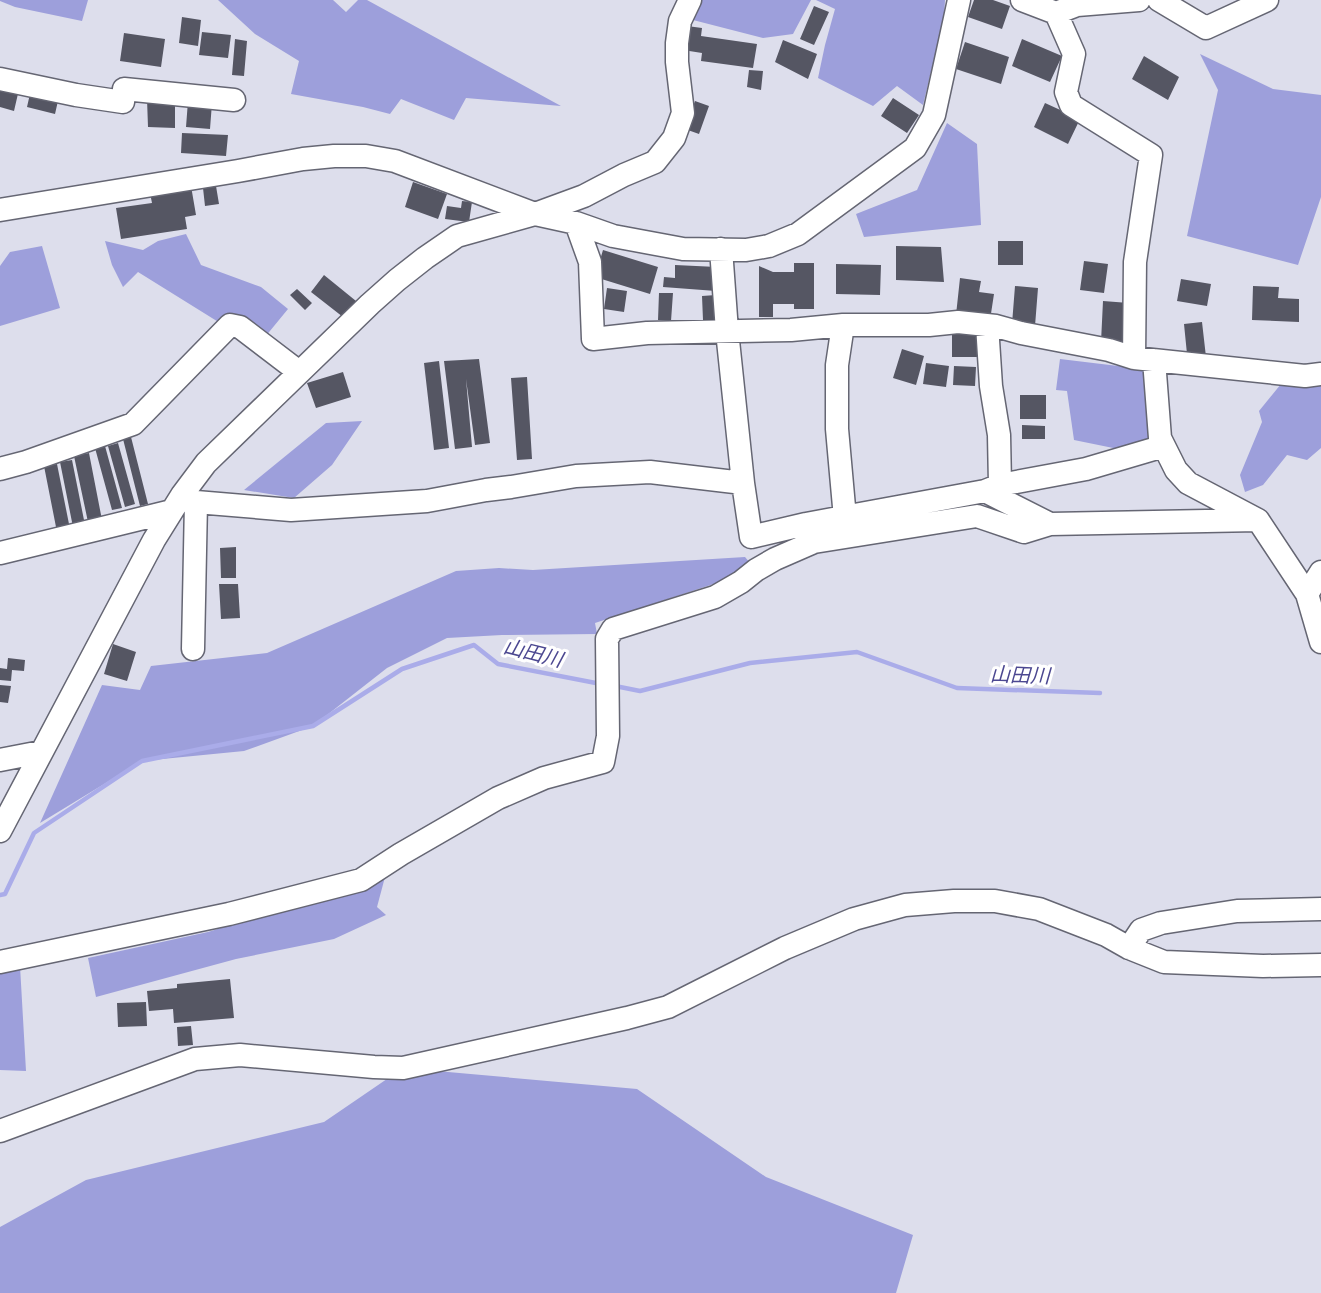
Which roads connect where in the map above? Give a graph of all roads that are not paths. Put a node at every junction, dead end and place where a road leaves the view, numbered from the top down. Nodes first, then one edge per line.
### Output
1 (690, 0) edge
2 (959, 0) edge
3 (1022, 0) edge
4 (1139, 0) edge
5 (1159, 0) edge
6 (1267, 0) edge
7 (1056, 13) junction
8 (0, 79) edge
9 (234, 100) dead end
10 (0, 210) edge
11 (535, 214) junction
12 (576, 223) junction
13 (721, 249) junction
14 (843, 325) junction
15 (987, 325) junction
16 (727, 331) junction
17 (1144, 359) junction
18 (299, 372) junction
19 (1321, 374) edge
20 (1164, 446) junction
21 (0, 469) edge
22 (743, 483) junction
23 (993, 488) junction
24 (183, 503) junction
25 (845, 518) junction
26 (1258, 520) junction
27 (1050, 524) junction
28 (0, 553) edge
29 (1321, 572) edge
30 (1307, 594) junction
31 (1321, 642) edge
32 (193, 649) dead end
33 (41, 752) junction
34 (0, 759) edge
35 (0, 831) edge
36 (1321, 909) edge
37 (1129, 948) junction
38 (0, 963) edge
39 (1321, 965) edge
40 (0, 1131) edge

1 - 11 street
2 - 13 street
3 - 7 street
4 - 7 street
5 - 6 street
7 - 17 street
8 - 9 street
10 - 11 street
11 - 12 street
11 - 18 street
12 - 13 street
12 - 16 street
13 - 16 street
14 - 15 street
14 - 16 street
14 - 25 street
15 - 17 street
15 - 23 street
16 - 22 street
17 - 19 street
17 - 20 street
18 - 21 street
18 - 24 street
20 - 23 street
20 - 26 street
22 - 24 street
22 - 25 street
23 - 25 street
23 - 27 street
24 - 28 street
24 - 32 street
24 - 33 street
26 - 27 street
26 - 30 street
27 - 38 street
29 - 30 street
30 - 31 street
33 - 34 street
33 - 35 street
36 - 37 street
37 - 39 street
37 - 40 street

